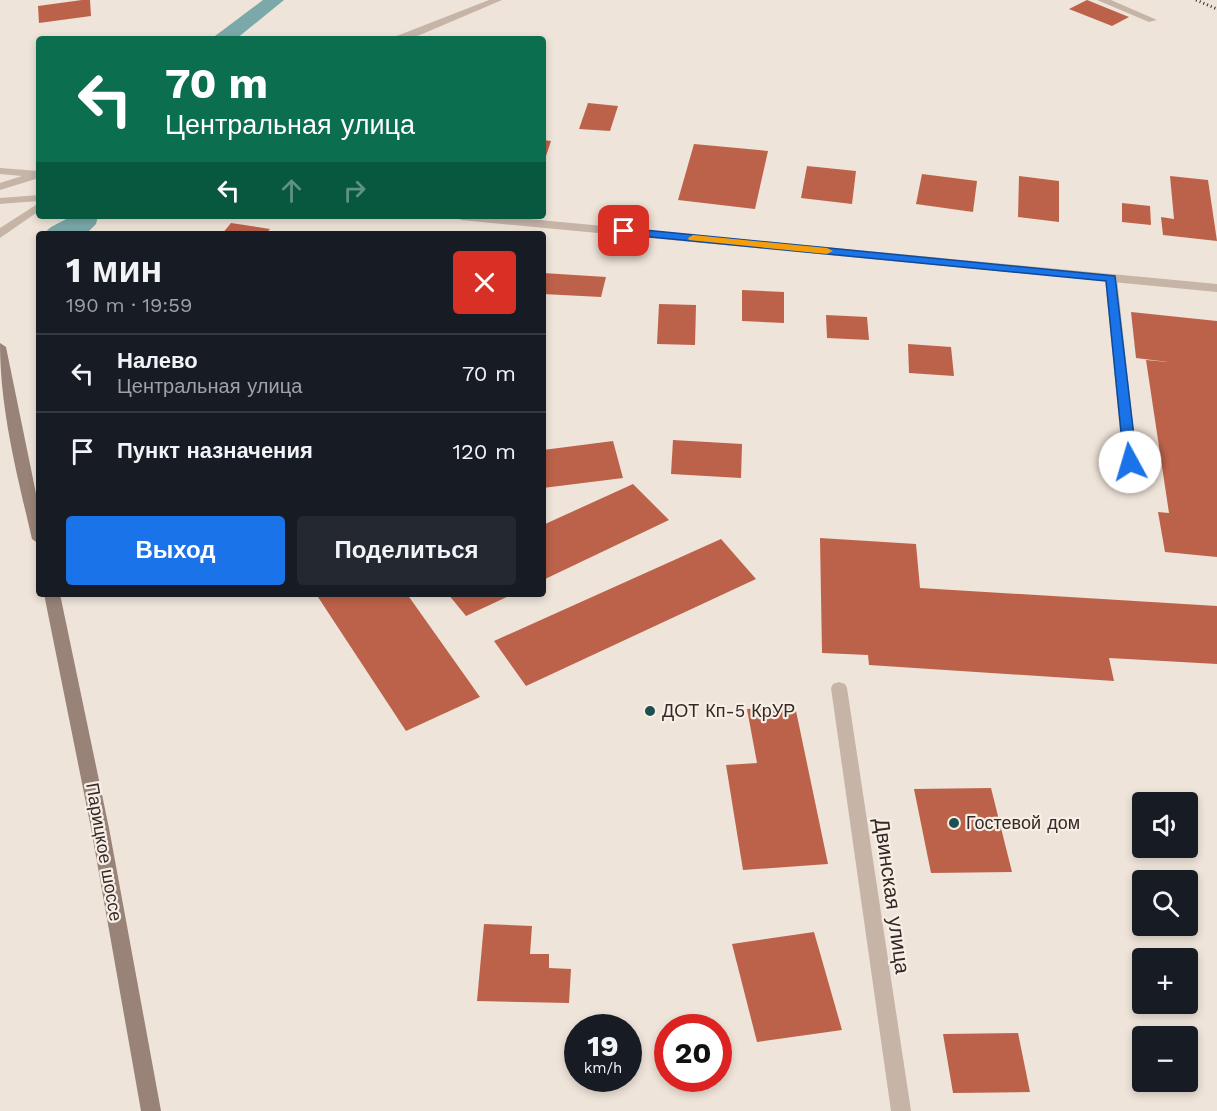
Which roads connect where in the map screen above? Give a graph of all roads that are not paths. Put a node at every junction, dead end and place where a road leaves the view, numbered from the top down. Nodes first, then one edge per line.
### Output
1 (497, 0) edge
2 (1102, 0) edge
3 (1152, 20) dead end
4 (405, 36) edge
5 (0, 171) edge
6 (36, 174) edge
7 (36, 175) edge
8 (0, 187) edge
9 (36, 198) edge
10 (0, 201) edge
11 (36, 208) edge
12 (492, 219) edge
13 (0, 234) edge
14 (1111, 278) junction
15 (1217, 288) edge
16 (0, 347) edge
17 (1130, 462) dead end
18 (36, 526) edge
19 (53, 597) edge
20 (839, 687) dead end
21 (151, 1111) edge
22 (901, 1111) edge

1 - 4 street
2 - 3 street
5 - 6 street
7 - 8 street
9 - 10 street
11 - 13 street
12 - 14 street
14 - 15 street
14 - 17 street
16 - 18 main road
19 - 21 main road, Парицкое шоссе
20 - 22 street, Двинская улица

